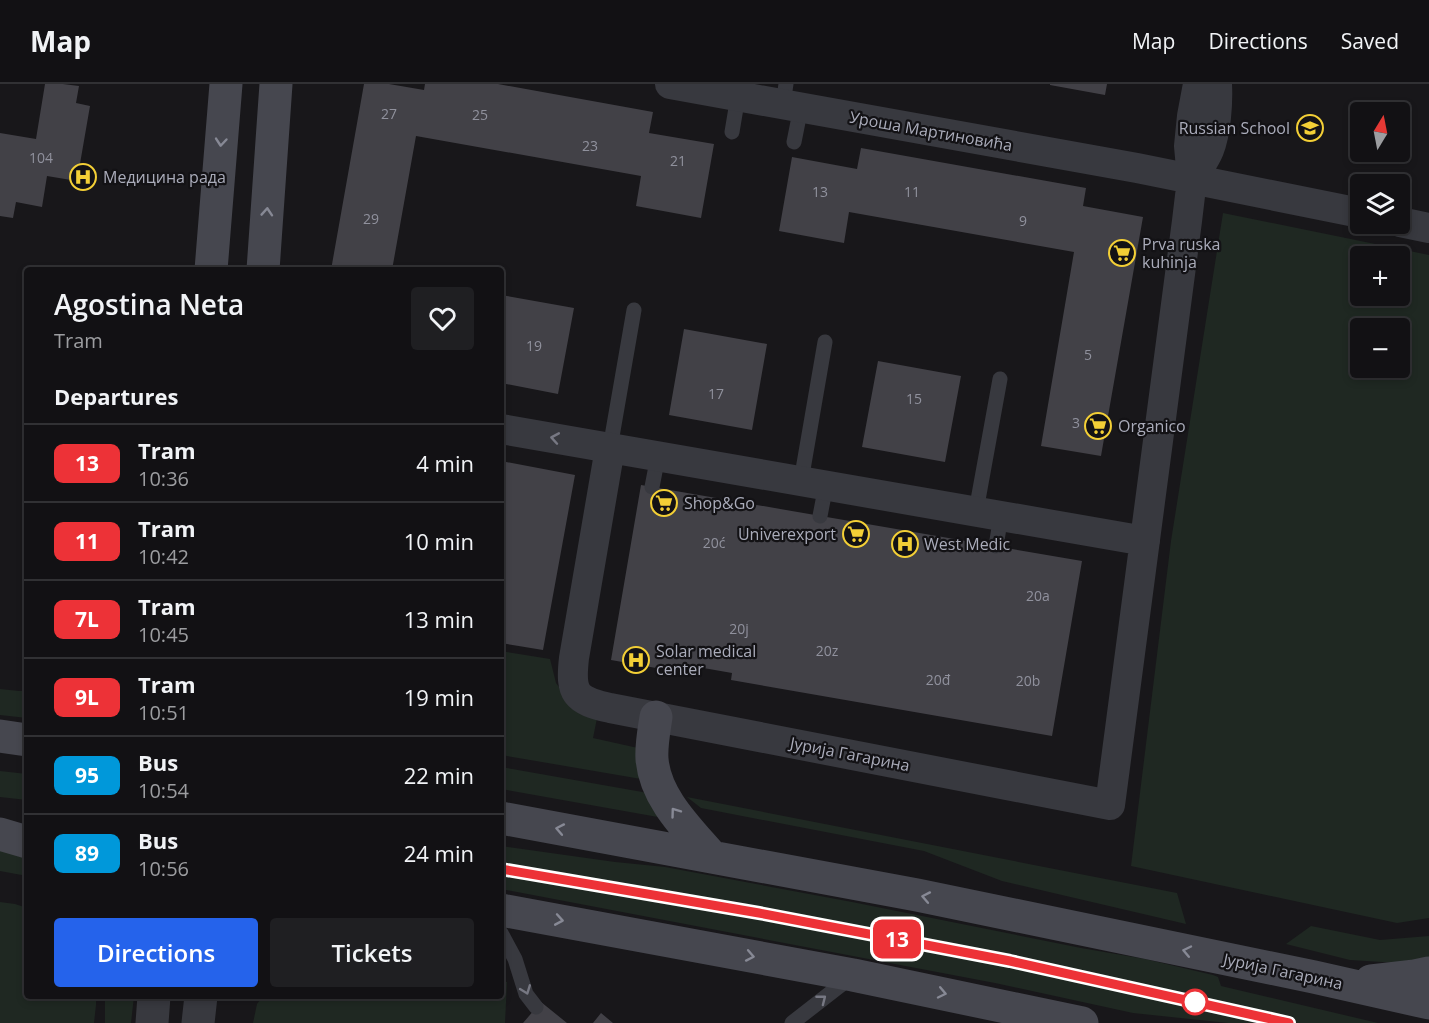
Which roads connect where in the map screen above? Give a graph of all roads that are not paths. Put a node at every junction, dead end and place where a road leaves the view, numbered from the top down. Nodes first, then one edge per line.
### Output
1 (226, 84) edge
2 (1198, 84) edge
3 (1217, 84) edge
4 (678, 85) edge
5 (277, 86) edge
6 (738, 96) junction
7 (790, 98) edge
8 (732, 132) dead end
9 (794, 142) dead end
10 (1192, 179) junction
11 (1350, 211) edge
12 (1410, 224) edge
13 (1429, 228) edge
14 (211, 267) edge
15 (263, 267) edge
16 (634, 310) dead end
17 (825, 342) dead end
18 (1000, 379) dead end
19 (504, 429) edge
20 (610, 447) junction
21 (658, 456) junction
22 (813, 483) junction
23 (652, 487) dead end
24 (989, 514) junction
25 (820, 516) dead end
26 (1145, 541) junction
27 (996, 546) dead end
28 (656, 717) junction
29 (504, 819) edge
30 (0, 832) edge
31 (24, 834) edge
32 (24, 841) edge
33 (712, 857) junction
34 (504, 911) edge
35 (504, 939) edge
36 (1429, 973) edge
37 (853, 975) junction
38 (1333, 982) junction
39 (154, 999) edge
40 (201, 999) edge
41 (1429, 1003) edge
42 (536, 1007) dead end
43 (152, 1023) edge
44 (198, 1023) edge
45 (792, 1023) edge
46 (1082, 1023) edge

1 -> 14 main road
2 - 10 street
3 - 10 street
4 - 6 street, Уроша Мартиновића
15 -> 5 main road
6 - 7 street, Уроша Мартиновића
6 - 8 lane
7 - 9 lane
7 - 10 street, Уроша Мартиновића
10 - 11 street, Уроша Мартиновића
10 - 26 street
12 - 13 street
16 - 20 lane
17 - 22 lane
18 - 24 lane
20 -> 19 street
20 - 21 street
20 - 28 street, Јурија Гагарина
21 - 22 street
21 - 23 lane
22 - 24 street
22 - 25 lane
24 - 26 street
24 - 27 lane
26 - 28 street, Јурија Гагарина
33 -> 28 main road
33 -> 29 main road, Јурија Гагарина
30 - 31 main road
30 - 32 main road
38 -> 33 main road, Јурија Гагарина
34 -> 37 main road
35 -> 42 lane
36 - 38 main road
45 -> 37 lane
37 -> 46 main road
38 - 41 main road, Јурија Гагарина
39 - 43 street
40 - 44 street

